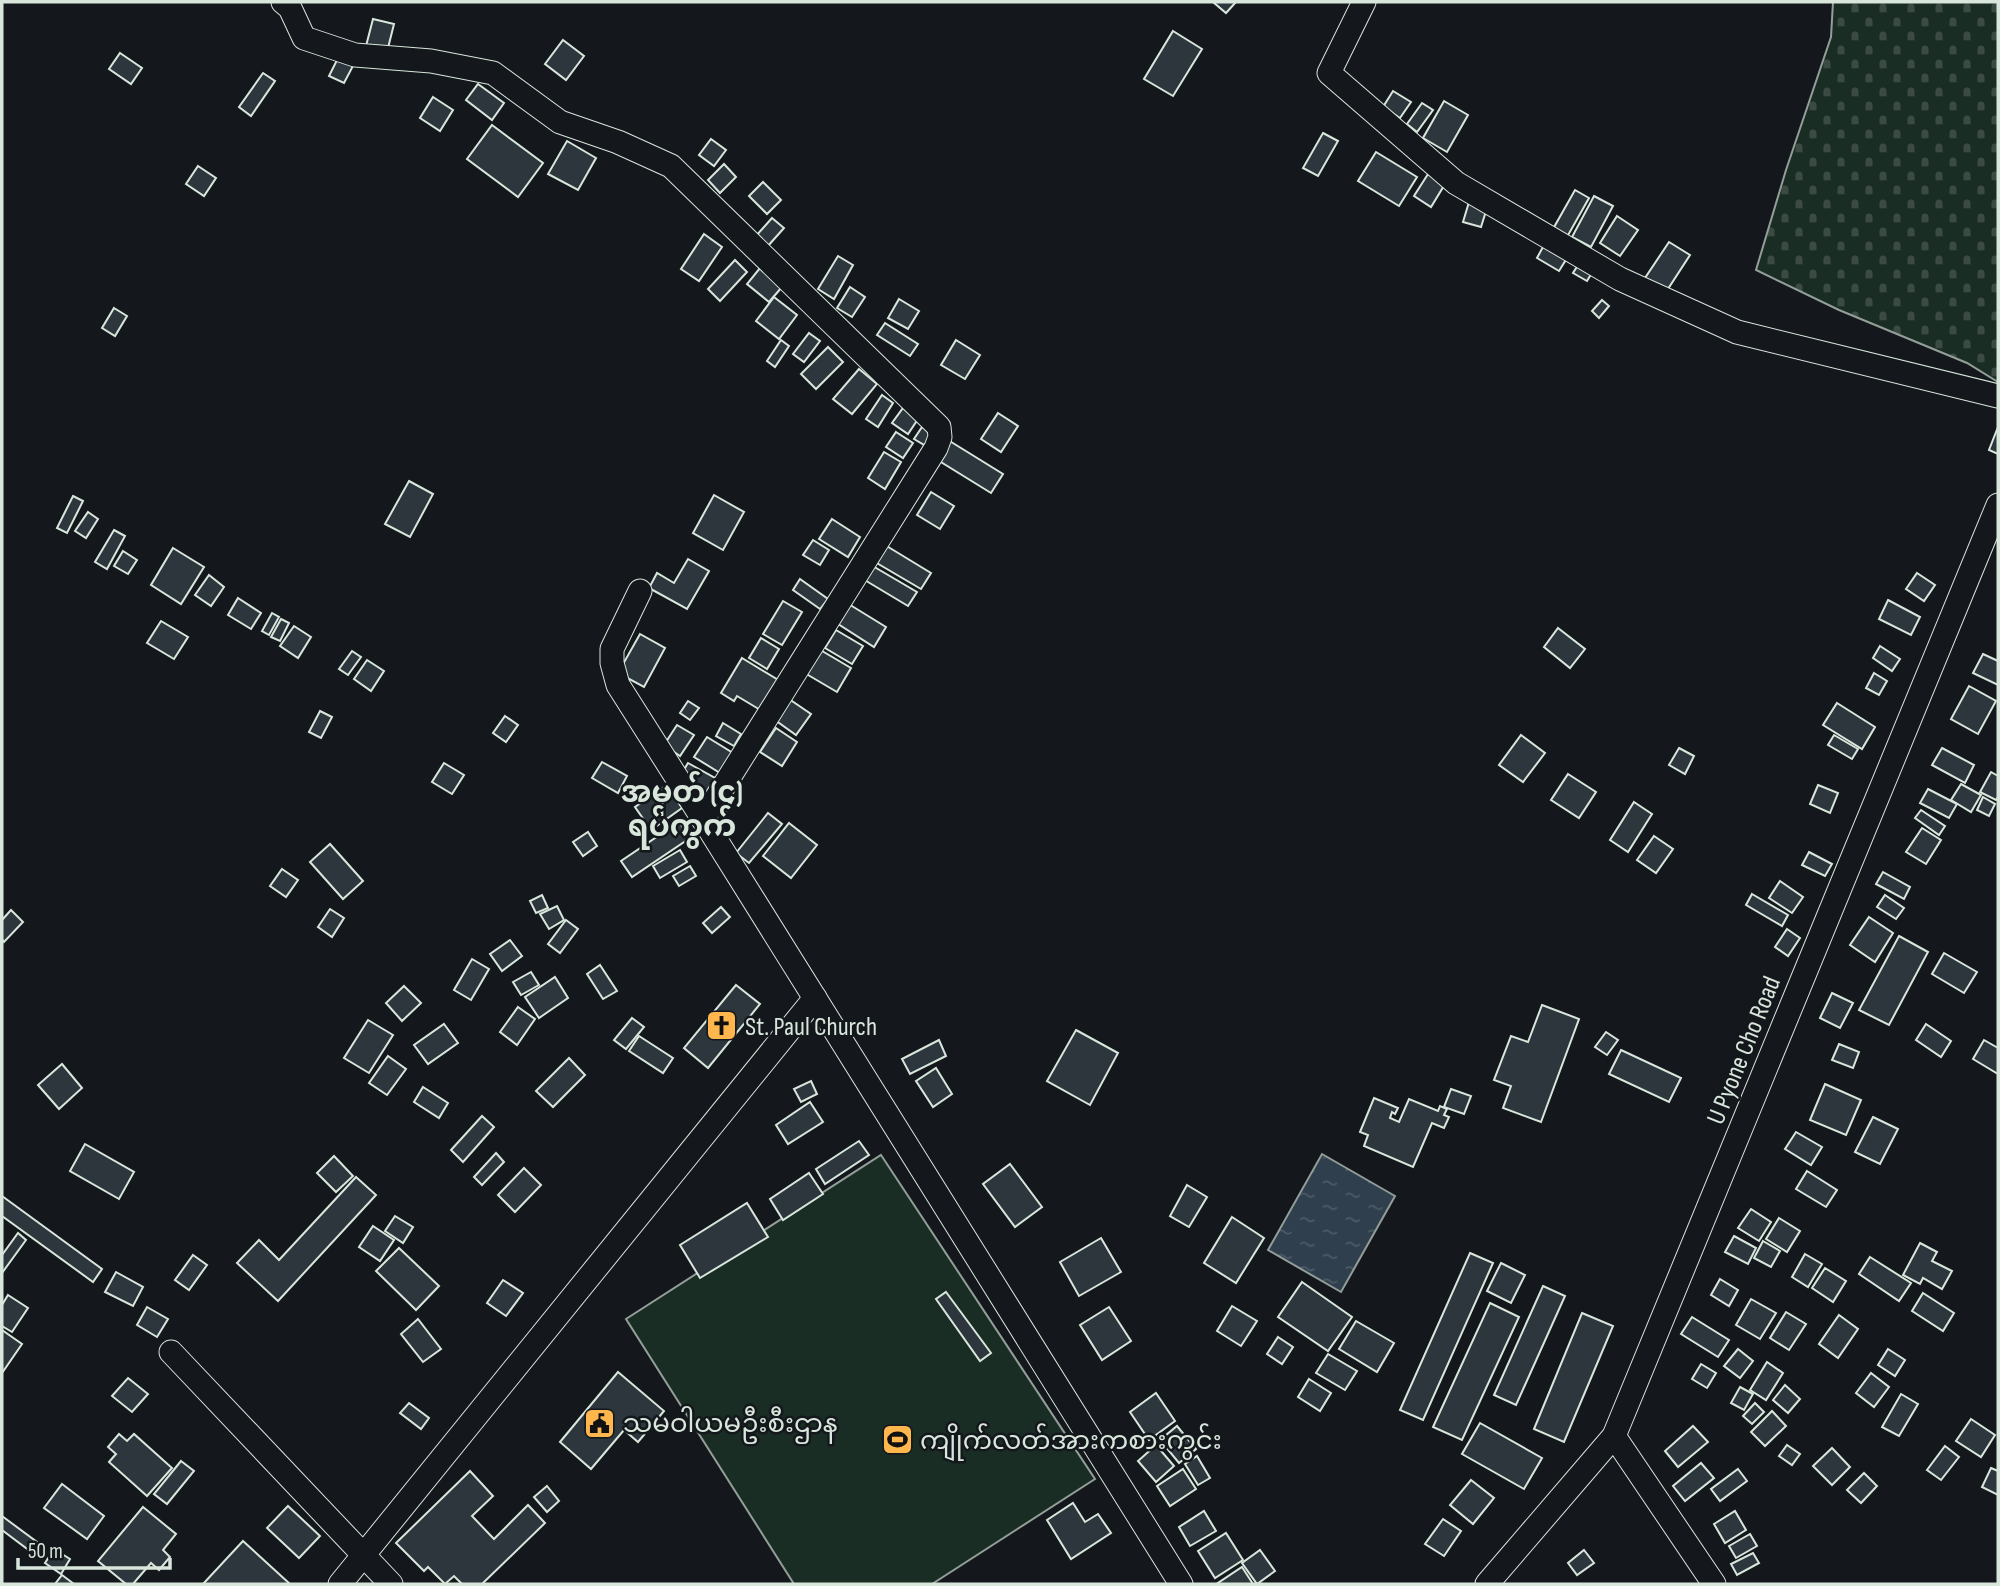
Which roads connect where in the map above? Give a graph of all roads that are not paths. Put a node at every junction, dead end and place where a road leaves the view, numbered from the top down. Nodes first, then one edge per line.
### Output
1 (283, 2) edge
2 (1364, 2) edge
3 (1998, 396) edge
4 (1998, 505) edge
5 (640, 592) dead end
6 (703, 819) junction
7 (815, 998) junction
8 (171, 1352) dead end
9 (1614, 1436) junction
10 (365, 1555) junction
11 (340, 1584) edge
12 (391, 1584) edge
13 (1181, 1584) edge
14 (1487, 1584) edge
15 (1714, 1584) edge

1 - 6 street
2 - 3 street
4 - 9 street, U Pyone Cho Road
5 - 6 street
6 - 7 street
7 - 10 street
7 - 13 street
8 - 10 street
9 - 14 street, U Pyone Cho Road
9 - 15 street
10 - 11 street
10 - 12 street

